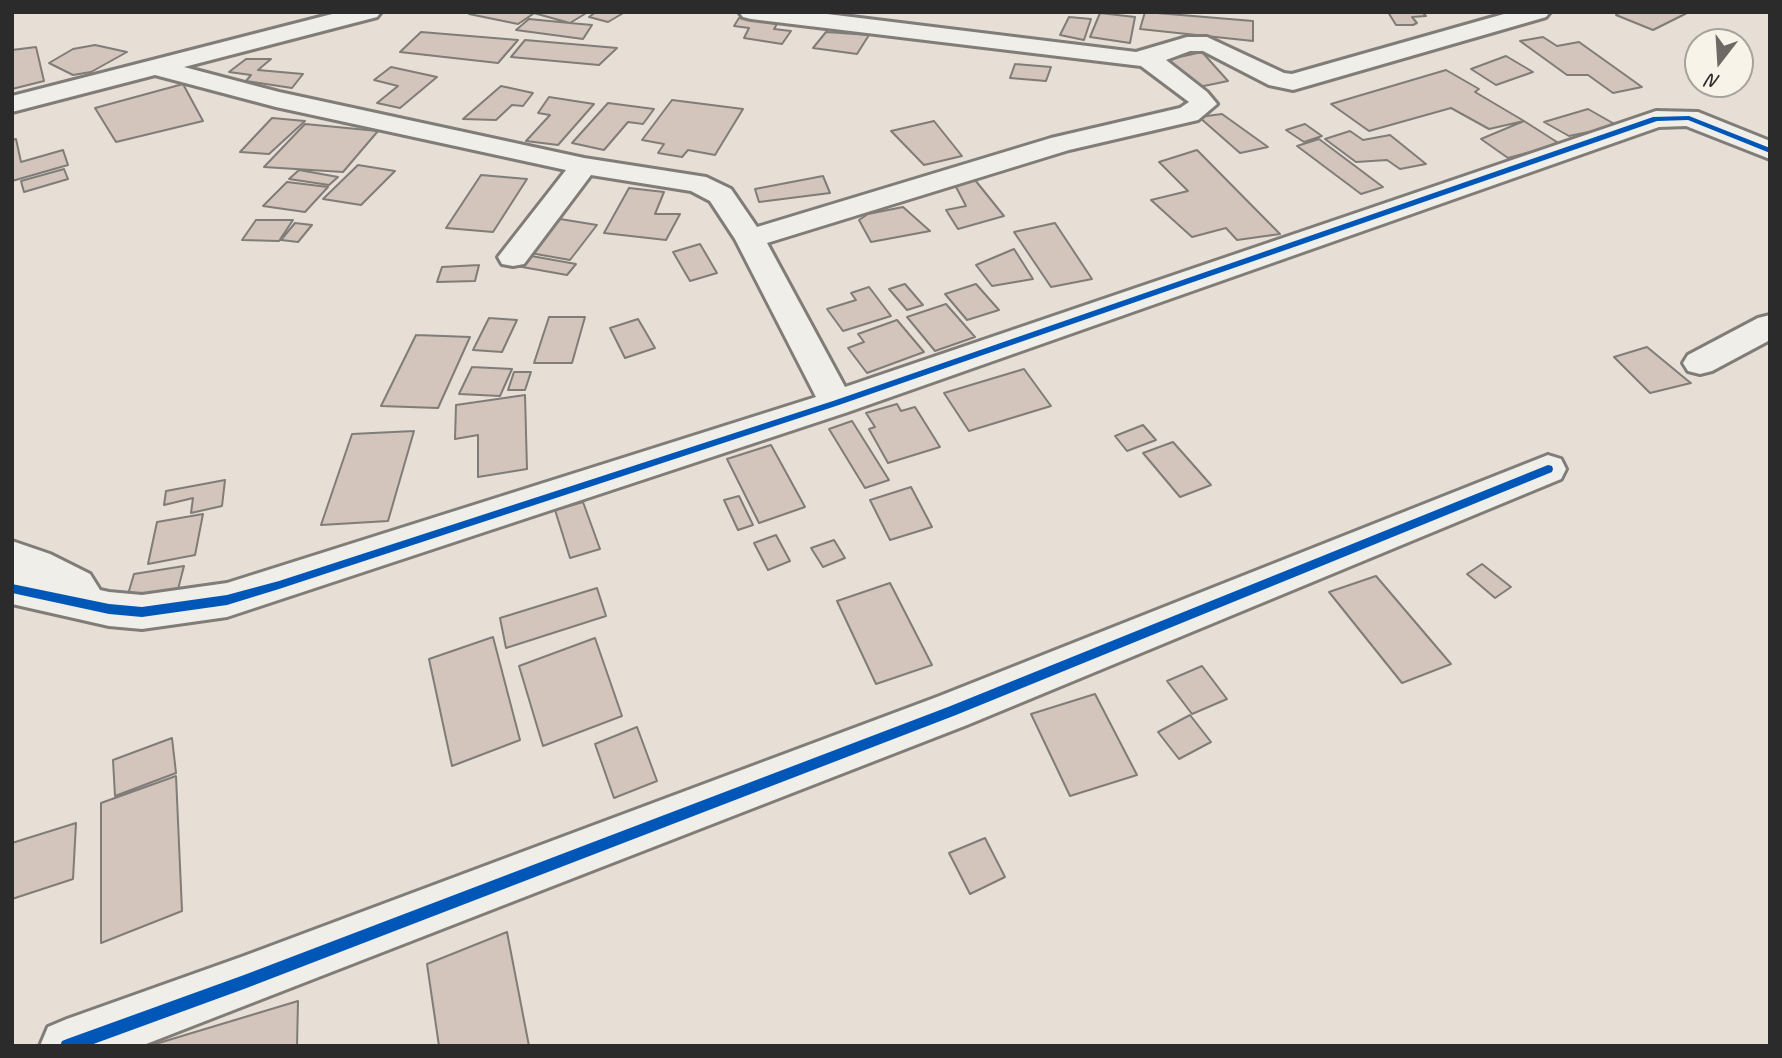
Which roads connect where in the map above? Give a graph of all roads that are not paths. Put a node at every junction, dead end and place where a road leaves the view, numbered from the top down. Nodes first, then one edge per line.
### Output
1 (369, 12) edge
2 (751, 12) edge
3 (1538, 12) edge
4 (1147, 58) junction
5 (155, 67) junction
6 (12, 104) edge
7 (1770, 151) edge
8 (584, 166) junction
9 (750, 239) junction
10 (513, 257) dead end
11 (1770, 326) edge
12 (1700, 363) dead end
13 (836, 403) junction
14 (1548, 469) dead end
15 (12, 557) edge
16 (12, 588) edge
17 (89, 604) junction
18 (67, 1046) edge

1 - 5 street
2 - 4 street
3 - 4 street
4 - 9 street
5 - 6 street
5 - 8 street
7 - 13 street
8 - 9 street
8 - 10 street
9 - 13 street
11 - 12 street
13 - 17 street
14 - 18 street
15 - 17 street
16 - 17 street

